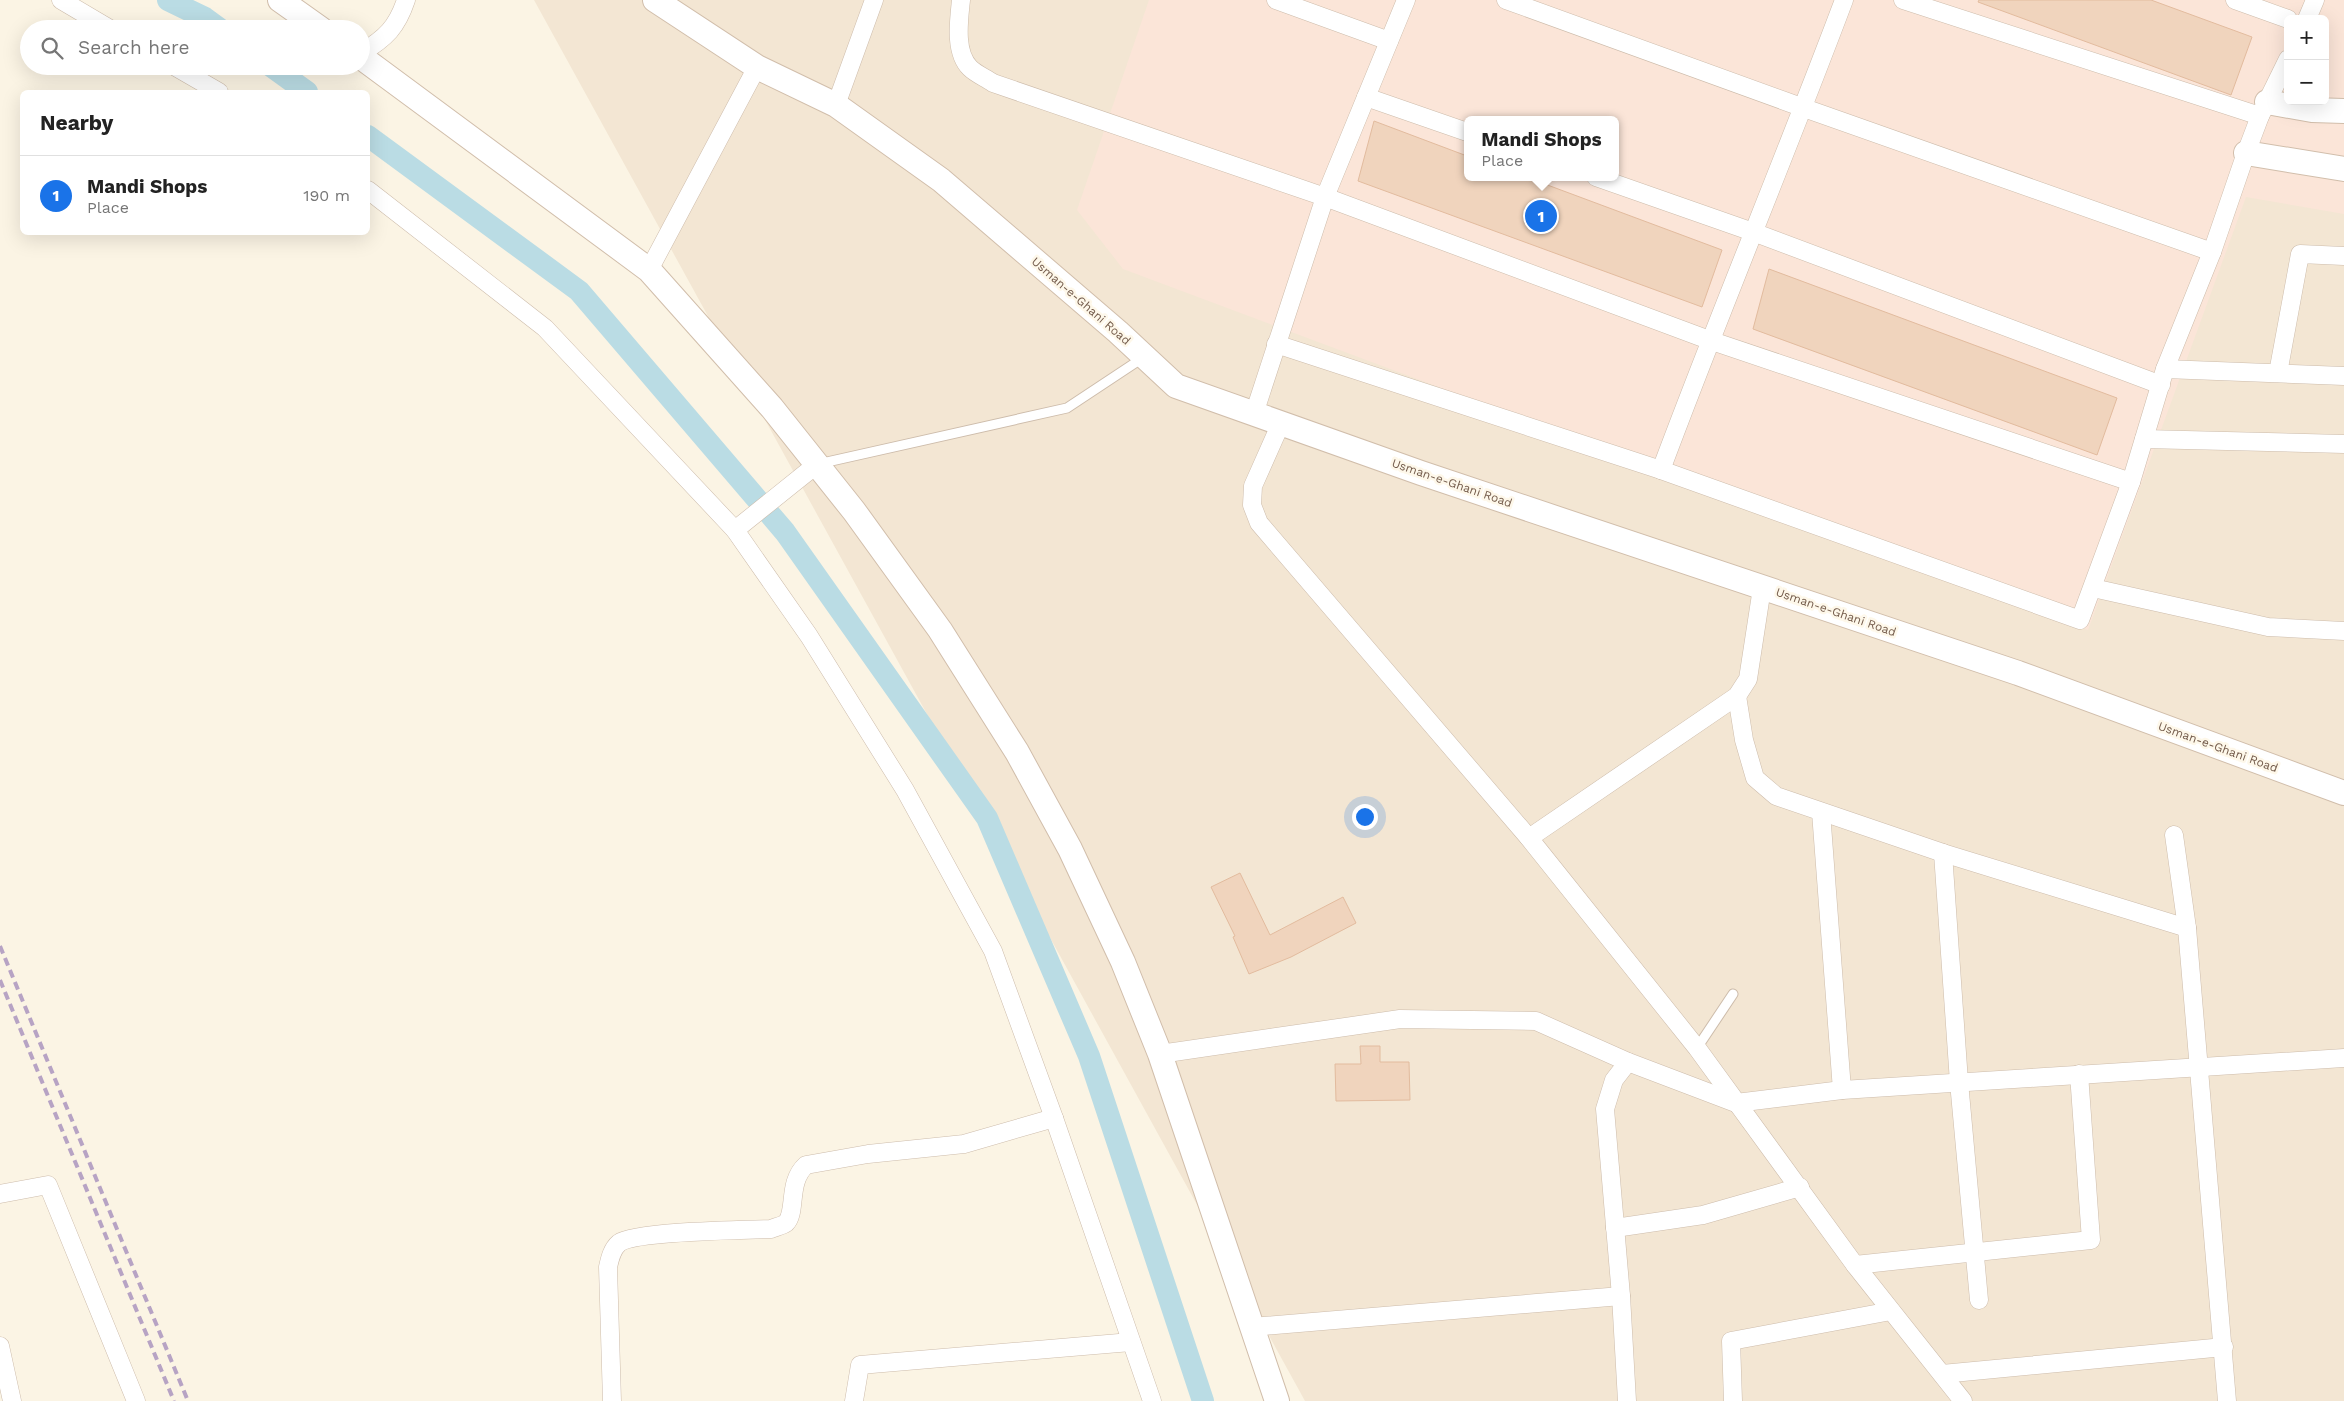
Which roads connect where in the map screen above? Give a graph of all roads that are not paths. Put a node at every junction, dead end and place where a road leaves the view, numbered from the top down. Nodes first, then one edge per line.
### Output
1 (61, 0) edge
2 (280, 0) edge
3 (406, 0) edge
4 (654, 0) edge
5 (874, 0) edge
6 (961, 0) edge
7 (1276, 0) edge
8 (1406, 0) edge
9 (1506, 0) edge
10 (1844, 0) edge
11 (1903, 0) edge
12 (2235, 0) edge
13 (2315, 0) edge
14 (2309, 15) edge
15 (2284, 18) edge
16 (95, 20) edge
17 (308, 20) edge
18 (1389, 41) junction
19 (370, 48) edge
20 (2288, 60) edge
21 (370, 64) edge
22 (757, 67) junction
23 (189, 75) edge
24 (215, 90) edge
25 (1366, 97) junction
26 (836, 105) junction
27 (1804, 108) junction
28 (2264, 109) junction
29 (2344, 112) edge
30 (1464, 131) edge
31 (2246, 153) junction
32 (2344, 169) edge
33 (1607, 181) edge
34 (370, 192) edge
35 (1325, 197) junction
36 (1753, 232) junction
37 (2212, 252) junction
38 (2344, 256) edge
39 (649, 270) junction
40 (1709, 340) junction
41 (1276, 344) junction
42 (1145, 356) junction
43 (2278, 373) junction
44 (2344, 376) edge
45 (2163, 377) junction
46 (1254, 414) junction
47 (1281, 423) junction
48 (2144, 439) junction
49 (2344, 444) edge
50 (816, 465) junction
51 (1661, 470) junction
52 (2131, 482) junction
53 (740, 527) junction
54 (1762, 588) junction
55 (2093, 588) junction
56 (2344, 631) edge
57 (1737, 696) junction
58 (2344, 793) edge
59 (1821, 812) junction
60 (2174, 835) dead end
61 (1529, 838) junction
62 (1943, 853) junction
63 (2187, 928) junction
64 (1733, 994) dead end
65 (1697, 1048) junction
66 (1160, 1054) junction
67 (2344, 1058) edge
68 (1628, 1062) junction
69 (2198, 1066) junction
70 (2080, 1074) junction
71 (1959, 1082) junction
72 (1842, 1090) junction
73 (1736, 1103) junction
74 (1054, 1118) junction
75 (1800, 1187) junction
76 (0, 1194) edge
77 (1615, 1228) junction
78 (1975, 1251) junction
79 (1855, 1265) junction
80 (1621, 1296) junction
81 (1979, 1300) dead end
82 (1892, 1310) junction
83 (1252, 1327) junction
84 (1131, 1342) junction
85 (0, 1346) edge
86 (2224, 1347) junction
87 (1942, 1374) junction
88 (12, 1401) edge
89 (136, 1401) edge
90 (612, 1401) edge
91 (855, 1401) edge
92 (1152, 1401) edge
93 (1277, 1401) edge
94 (1627, 1401) edge
95 (1733, 1401) edge
96 (1963, 1401) edge
97 (2227, 1401) edge

1 - 16 street
2 - 17 street
3 - 19 street
4 - 22 street, Usman-e-Ghani Road
5 - 26 street
6 - 35 street
7 - 18 street
8 - 18 street
9 - 27 street
10 - 27 street
11 - 28 street
12 - 15 street
13 - 14 street
18 - 25 street
20 - 28 street
21 - 39 street
22 - 26 street, Usman-e-Ghani Road
22 - 39 street
23 - 24 street
25 - 30 street
25 - 35 street
26 - 42 street, Usman-e-Ghani Road
27 - 36 street
27 - 37 street
28 - 29 street
28 - 31 street
31 - 32 street
31 - 37 street
33 - 36 street
34 - 53 street
35 - 40 street
35 - 41 street
36 - 40 street
36 - 45 street
37 - 45 street
38 - 43 street
39 - 50 street
40 - 51 street
40 - 52 street
41 - 46 street
41 - 51 street
42 - 46 street, Usman-e-Ghani Road
42 - 50 lane
43 - 44 street
43 - 45 street
45 - 48 street
46 - 47 street, Usman-e-Ghani Road
47 - 54 street, Usman-e-Ghani Road
47 - 61 street
48 - 49 street
48 - 52 street
50 - 53 street
50 - 66 street
51 - 55 street
52 - 55 street
53 - 74 street
54 - 57 street
54 - 58 street, Usman-e-Ghani Road
55 - 56 street
57 - 59 street
57 - 61 street
59 - 62 street
59 - 72 street
60 - 63 street
61 - 65 street
62 - 63 street
62 - 71 street
63 - 69 street
64 - 65 lane
65 - 73 street
66 - 68 street
66 - 83 street
67 - 69 street
68 - 73 street
68 - 77 street
69 - 70 street
69 - 86 street
70 - 71 street
70 - 78 street
71 - 72 street
71 - 78 street
72 - 73 street
73 - 75 street
74 - 84 street
74 - 90 street
75 - 77 street
75 - 79 street
76 - 89 street
77 - 80 street
78 - 79 street
78 - 81 street
79 - 82 street
80 - 83 street
80 - 94 street
82 - 87 street
82 - 95 street
83 - 93 street
84 - 91 street
84 - 92 street
85 - 88 street
86 - 87 street
86 - 97 street
87 - 96 street

